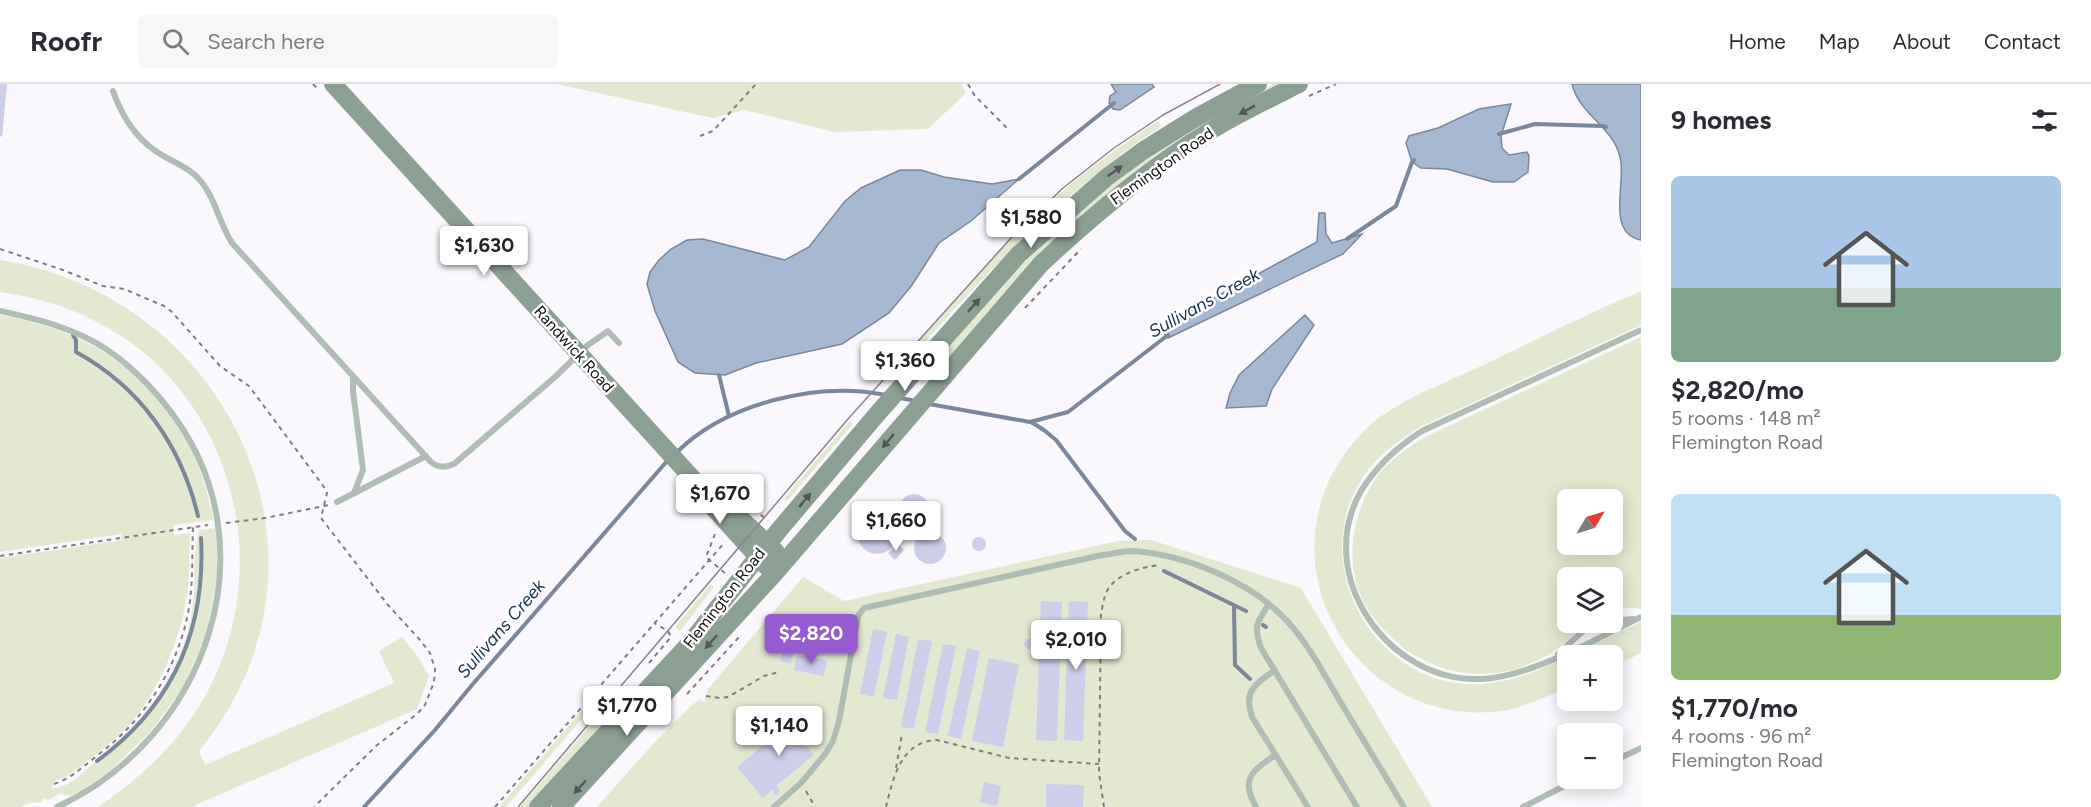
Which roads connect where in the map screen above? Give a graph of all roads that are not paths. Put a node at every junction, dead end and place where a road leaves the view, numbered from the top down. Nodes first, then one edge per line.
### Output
1 (333, 84) edge
2 (1258, 84) edge
3 (1303, 91) edge
4 (113, 92) dead end
5 (0, 311) edge
6 (1641, 330) edge
7 (619, 343) dead end
8 (579, 354) junction
9 (353, 376) junction
10 (426, 456) junction
11 (354, 493) junction
12 (337, 502) road end
13 (762, 551) junction
14 (780, 567) junction
15 (1269, 604) junction
16 (1640, 618) edge
17 (1623, 620) edge
18 (1582, 633) edge
19 (1553, 659) junction
20 (1275, 670) junction
21 (1640, 750) edge
22 (1275, 755) junction
23 (1623, 757) edge
24 (1558, 789) edge
25 (558, 802) edge
26 (57, 807) edge
27 (538, 807) edge
28 (774, 807) edge
29 (1256, 807) edge
30 (1308, 807) edge
31 (1357, 807) edge
32 (1404, 807) edge
33 (1523, 807) edge

1 - 8 main road, Randwick Road
13 -> 2 main road, Flemington Road
3 -> 14 main road, Flemington Road
4 - 9 lane
5 - 26 lane
6 - 19 lane
7 - 8 lane
8 - 10 lane
8 - 13 main road, Randwick Road
9 - 10 lane
9 - 11 lane
10 - 11 lane
11 - 12 lane
13 - 14 main road, Randwick Road
13 - 25 main road, Flemington Road
14 -> 25 main road, Flemington Road
15 - 20 lane
15 - 28 lane
15 - 32 lane
16 - 17 lane
16 - 19 lane
18 - 19 lane
20 - 22 lane
20 - 31 lane
21 - 23 lane
22 - 29 lane
22 - 30 lane
24 - 33 lane
25 - 27 main road, Flemington Road

